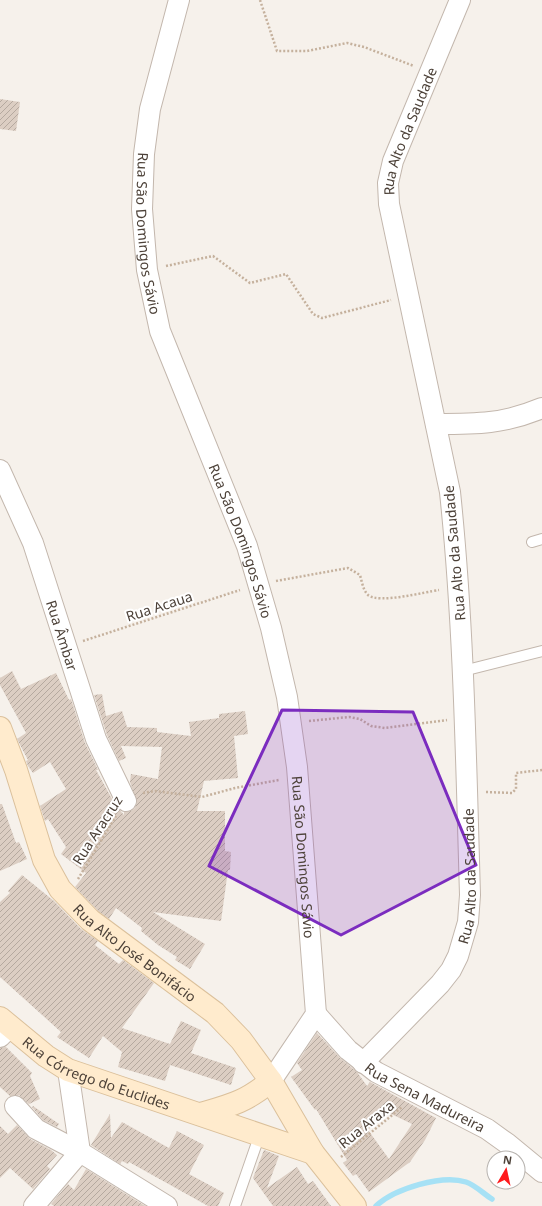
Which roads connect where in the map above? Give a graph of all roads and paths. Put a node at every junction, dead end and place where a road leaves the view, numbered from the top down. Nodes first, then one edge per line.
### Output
1 (179, 0) edge
2 (260, 0) edge
3 (460, 0) edge
4 (431, 72) junction
5 (147, 270) junction
6 (409, 296) junction
7 (542, 408) edge
8 (436, 424) junction
9 (0, 470) edge
10 (542, 539) edge
11 (532, 542) dead end
12 (258, 584) junction
13 (458, 587) junction
14 (66, 647) junction
15 (542, 651) edge
16 (463, 671) junction
17 (465, 718) junction
18 (291, 723) junction
19 (0, 728) edge
20 (542, 770) edge
21 (297, 777) junction
22 (467, 792) junction
23 (126, 801) junction
24 (67, 897) junction
25 (316, 1014) junction
26 (3, 1027) edge
27 (363, 1063) junction
28 (68, 1070) junction
29 (271, 1081) junction
30 (418, 1094) junction
31 (15, 1106) dead end
32 (201, 1114) junction
33 (260, 1134) junction
34 (80, 1152) junction
35 (313, 1153) junction
36 (327, 1169) junction
37 (542, 1172) edge
38 (163, 1205) edge
39 (34, 1206) edge
40 (235, 1206) edge
41 (355, 1206) edge

1 - 5 street, Rua São Domingos Sávio
2 - 4 path
3 - 4 street, Rua Alto da Saudade
4 - 6 street, Rua Alto da Saudade
5 - 6 path
5 - 12 street, Rua São Domingos Sávio
6 - 8 street, Rua Alto da Saudade
7 - 8 street
8 - 13 street, Rua Alto da Saudade
9 - 14 street, Rua Âmbar
10 - 11 lane
12 - 13 path, Rua Acaua
12 - 14 path, Rua Acaua
12 - 18 street, Rua São Domingos Sávio
13 - 16 street, Rua Alto da Saudade
14 - 23 street, Rua Âmbar
15 - 16 lane
16 - 17 street, Rua Alto da Saudade
17 - 18 path
17 - 22 street, Rua Alto da Saudade
18 - 21 street, Rua São Domingos Sávio
19 - 24 main road, Rua Alto José Bonifácio
20 - 22 path
21 - 23 path, Rua Aracruz
21 - 25 street, Rua São Domingos Sávio
22 - 27 street, Rua Alto da Saudade
23 - 24 path, Rua Aracruz
24 - 29 main road, Rua Alto José Bonifácio
25 - 27 street, Rua Sena Madureira
25 - 29 street
26 - 28 main road, Rua Córrego do Euclides
27 - 30 street, Rua Sena Madureira
28 - 32 main road, Rua Córrego do Euclides
28 - 34 street
29 - 32 main road
29 - 35 main road, Rua Alto José Bonifácio
30 - 36 path, Rua Araxa
30 - 37 street, Rua Sena Madureira
31 - 34 street
32 - 33 main road, Rua Córrego do Euclides
33 - 35 main road, Rua Córrego do Euclides
33 - 40 lane
34 - 38 street
34 - 39 street
35 - 36 main road, Rua Alto José Bonifácio
36 - 41 main road, Rua Alto José Bonifácio

